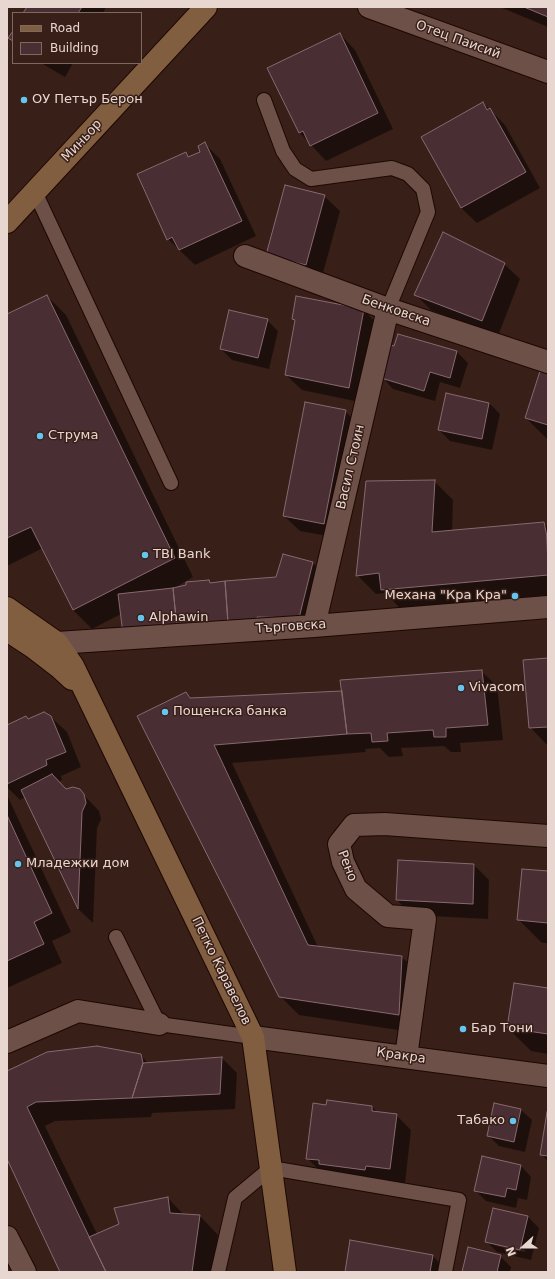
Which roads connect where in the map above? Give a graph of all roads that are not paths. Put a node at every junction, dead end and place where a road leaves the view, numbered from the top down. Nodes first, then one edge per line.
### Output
1 (206, 7) edge
2 (369, 7) edge
3 (548, 72) edge
4 (264, 100) dead end
5 (35, 192) junction
6 (7, 222) edge
7 (245, 256) dead end
8 (388, 308) junction
9 (548, 362) edge
10 (171, 483) dead end
11 (548, 607) edge
12 (7, 608) edge
13 (314, 626) junction
14 (7, 630) edge
15 (57, 644) junction
16 (33, 648) junction
17 (84, 692) junction
18 (548, 836) edge
19 (116, 937) dead end
20 (159, 1024) junction
21 (253, 1037) junction
22 (7, 1042) edge
23 (406, 1057) junction
24 (548, 1076) edge
25 (271, 1168) junction
26 (7, 1237) edge
27 (25, 1272) edge
28 (218, 1272) edge
29 (285, 1272) edge
30 (445, 1272) edge

1 - 5 main road, Миньор
2 - 3 street, Отец Паисий
4 - 8 lane
5 - 6 main road, Миньор
5 - 10 lane
7 - 8 street, Бенковска
8 - 9 street, Бенковска
8 - 13 street, Васил Стоин
11 - 13 street, Търговска
12 - 15 main road, Петко Каравелов
13 - 15 street, Търговска
14 - 16 main road, Петко Каравелов
15 - 16 street, Търговска
15 - 17 main road, Петко Каравелов
16 - 17 main road, Петко Каравелов
17 - 21 main road, Петко Каравелов
18 - 23 street, Рено
19 - 20 lane
20 - 21 lane
20 - 22 street
21 - 23 street, Кракра
21 - 25 main road, Петко Каравелов
23 - 24 street, Кракра
25 - 28 lane
25 - 29 main road, Петко Каравелов
25 - 30 lane
26 - 27 street

